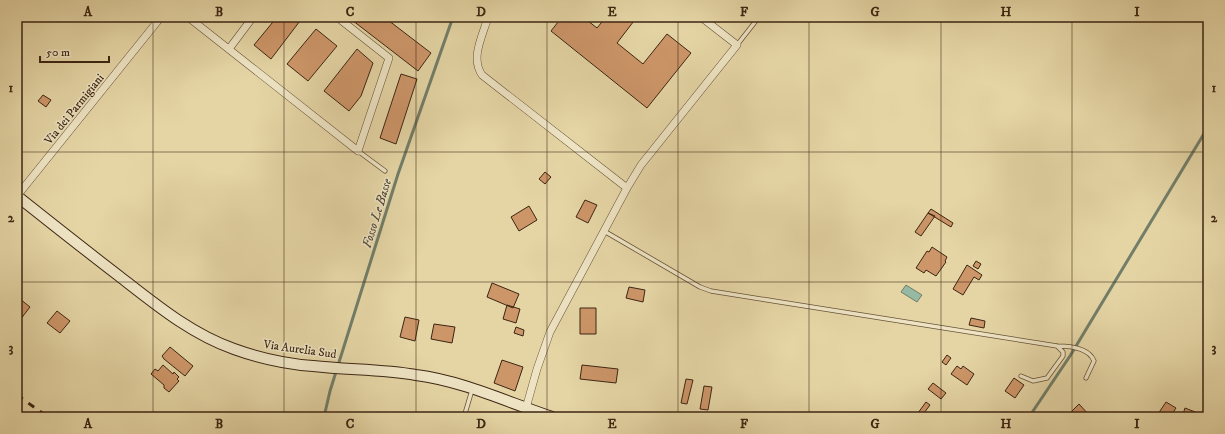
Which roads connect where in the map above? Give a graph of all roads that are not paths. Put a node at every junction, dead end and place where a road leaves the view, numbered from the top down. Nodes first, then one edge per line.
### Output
1 (161, 17) edge
2 (188, 17) edge
3 (253, 17) edge
4 (337, 17) edge
5 (488, 17) edge
6 (701, 17) edge
7 (759, 17) edge
8 (737, 44) junction
9 (229, 49) junction
10 (358, 151) junction
11 (385, 171) dead end
12 (627, 188) junction
13 (17, 196) edge
14 (604, 231) junction
15 (1057, 346) junction
16 (1021, 376) dead end
17 (1086, 378) dead end
18 (472, 389) junction
19 (526, 408) junction
20 (464, 417) edge
21 (552, 417) edge

1 - 13 street, Via dei Parmigiani
2 - 9 street
3 - 9 street
4 - 10 street
5 - 12 street
6 - 8 street
7 - 8 lane
8 - 12 street
9 - 10 street
10 - 11 lane
12 - 14 street
13 - 18 main road, Via Aurelia Sud
14 - 15 lane
14 - 19 street
15 - 16 lane
15 - 17 lane
18 - 19 main road, Via Aurelia Sud
18 - 20 lane
19 - 21 main road, Via Aurelia Sud

